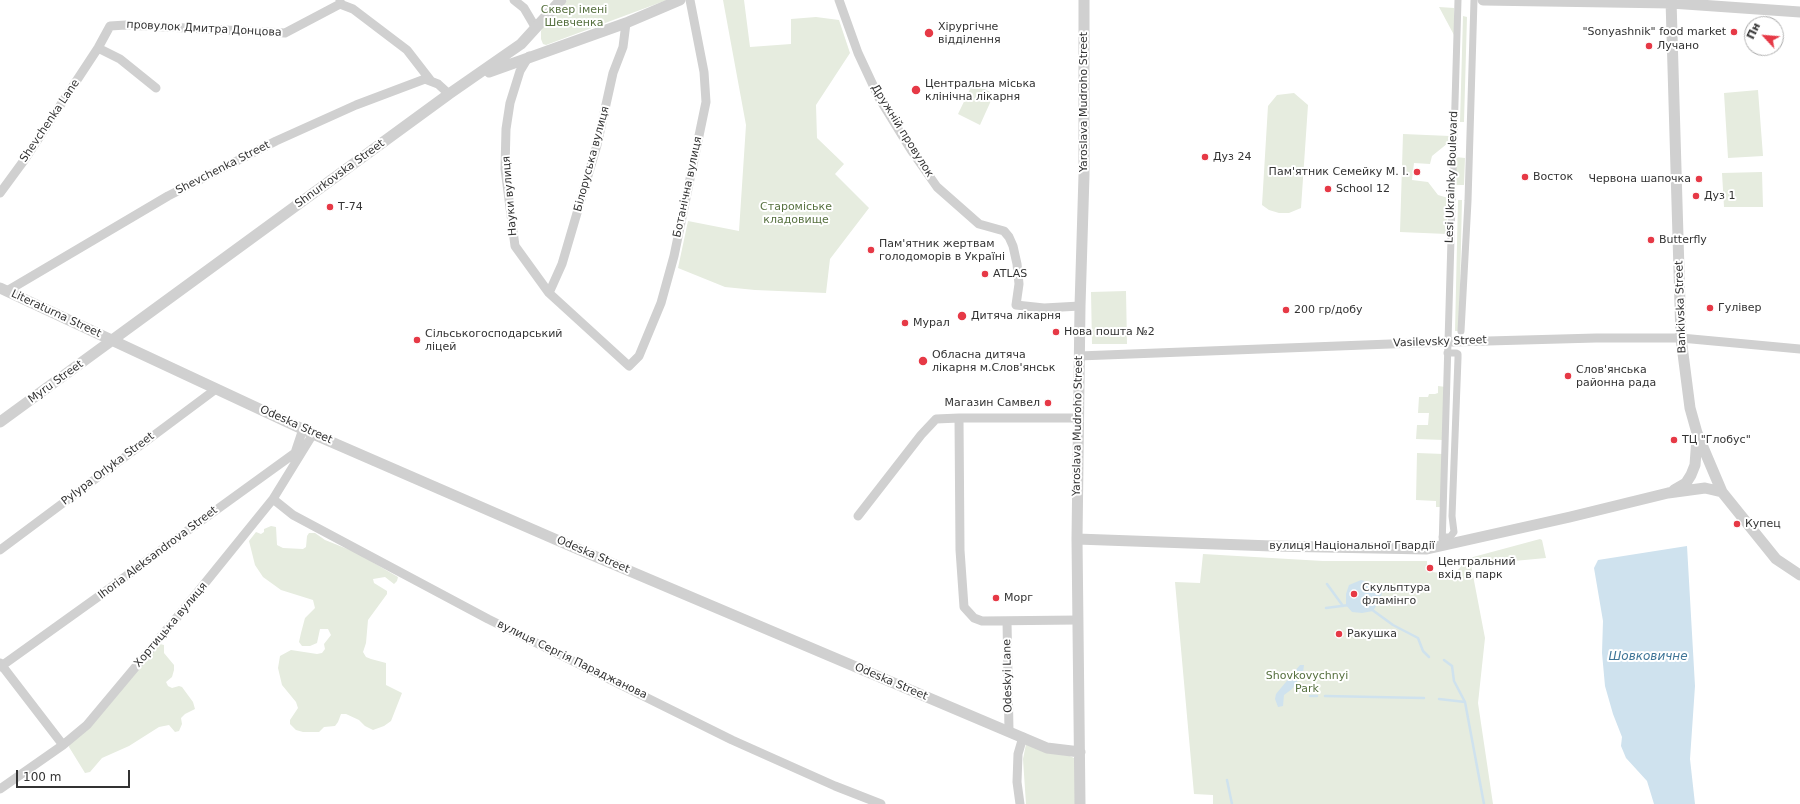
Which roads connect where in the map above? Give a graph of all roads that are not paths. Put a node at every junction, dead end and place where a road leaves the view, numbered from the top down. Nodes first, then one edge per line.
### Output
1 (514, 0) edge
2 (561, 0) edge
3 (680, 0) edge
4 (690, 0) edge
5 (839, 0) edge
6 (1084, 0) edge
7 (1458, 0) edge
8 (1474, 0) edge
9 (1483, 0) edge
10 (340, 2) edge
11 (1671, 2) edge
12 (1800, 12) edge
13 (626, 23) junction
14 (539, 24) junction
15 (98, 48) junction
16 (529, 56) junction
17 (474, 78) junction
18 (431, 80) junction
19 (156, 88) dead end
20 (449, 94) junction
21 (0, 193) edge
22 (4, 290) edge
23 (549, 293) junction
24 (1080, 306) junction
25 (1461, 331) dead end
26 (1681, 338) junction
27 (112, 341) junction
28 (1448, 342) junction
29 (1800, 349) edge
30 (1447, 353) junction
31 (1079, 356) junction
32 (630, 366) joint
33 (1446, 384) junction
34 (1457, 385) junction
35 (216, 389) junction
36 (959, 418) junction
37 (1078, 418) junction
38 (0, 422) edge
39 (1445, 426) junction
40 (1456, 426) junction
41 (303, 429) junction
42 (1697, 433) junction
43 (313, 434) junction
44 (1443, 470) junction
45 (1454, 470) junction
46 (1722, 492) junction
47 (1668, 493) junction
48 (273, 499) junction
49 (858, 516) dead end
50 (1442, 528) junction
51 (1454, 530) junction
52 (1077, 540) junction
53 (1442, 542) junction
54 (0, 550) edge
55 (1776, 559) junction
56 (1800, 567) edge
57 (1800, 575) edge
58 (1078, 620) junction
59 (1007, 622) junction
60 (1, 665) edge
61 (1008, 731) junction
62 (1023, 737) junction
63 (63, 745) junction
64 (1080, 752) junction
65 (0, 789) edge
66 (881, 804) edge
67 (1020, 804) edge
68 (1080, 804) edge

1 - 14 street
2 - 14 street, Shnurkovska Street
3 - 13 street
4 - 32 street, Ботанічна вулиця
5 - 24 street, Дружній провулок
6 - 24 street, Yaroslava Mudroho Street
7 - 28 street, Lesi Ukrainky Boulevard
8 - 25 street, Lesi Ukrainky Boulevard
9 - 11 street
10 - 15 street, провулок Дмитра Донцова
10 - 18 street
11 - 12 street
11 - 26 street, Bankivska Street
13 - 16 street
13 - 23 street, Білоруська вулиця
14 - 17 street, Shnurkovska Street
15 - 19 street
15 - 21 street, Shevchenka Lane
16 - 17 street
16 - 23 street, Науки вулиця
17 - 20 street, Shnurkovska Street
18 - 20 street
18 - 22 street, Shevchenka Street
20 - 27 street, Shnurkovska Street
22 - 27 street, Literaturna Street
23 - 32 street, Науки вулиця
24 - 31 street, Yaroslava Mudroho Street
26 - 28 street, Vasilevsky Street
26 - 29 street, Vasilevsky Street
26 - 42 street, Bankivska Street
27 - 35 street, Odeska Street
27 - 38 street, Myru Street
28 - 30 street, Lesi Ukrainky Boulevard
28 - 31 street, Vasilevsky Street
30 - 33 street, Lesi Ukrainky Boulevard
30 - 34 street
31 - 37 street, Yaroslava Mudroho Street
33 - 34 street
33 - 39 street, Lesi Ukrainky Boulevard
34 - 40 street
35 - 41 street, Odeska Street
35 - 54 street, Pylypa Orlyka Street
36 - 37 street
36 - 49 street
36 - 59 street
37 - 52 street, Yaroslava Mudroho Street
39 - 40 street
39 - 44 street, Lesi Ukrainky Boulevard
40 - 45 street
41 - 43 street, Odeska Street
41 - 60 street, Ihoria Aleksandrova Street
42 - 46 street, Bankivska Street
42 - 47 street
43 - 48 street, Хортицька вулиця
43 - 61 street, Odeska Street
44 - 45 street
44 - 50 street, Lesi Ukrainky Boulevard
45 - 51 street
46 - 47 street
46 - 55 street, Bankivska Street
47 - 53 street, вулиця Національної Гвардії
48 - 63 street, Хортицька вулиця
48 - 66 street, вулиця Сергія Параджанова
50 - 51 street
50 - 53 street, Lesi Ukrainky Boulevard
51 - 53 street
52 - 53 street, вулиця Національної Гвардії
52 - 58 street, Yaroslava Mudroho Street
55 - 56 street
55 - 57 street, Bankivska Street
58 - 59 street
58 - 64 street, Yaroslava Mudroho Street
59 - 61 street, Odeskyi Lane
60 - 63 street
61 - 62 street, Odeska Street
62 - 64 street, Odeska Street
62 - 67 street
63 - 65 street, Хортицька вулиця
64 - 68 street, Yaroslava Mudroho Street

